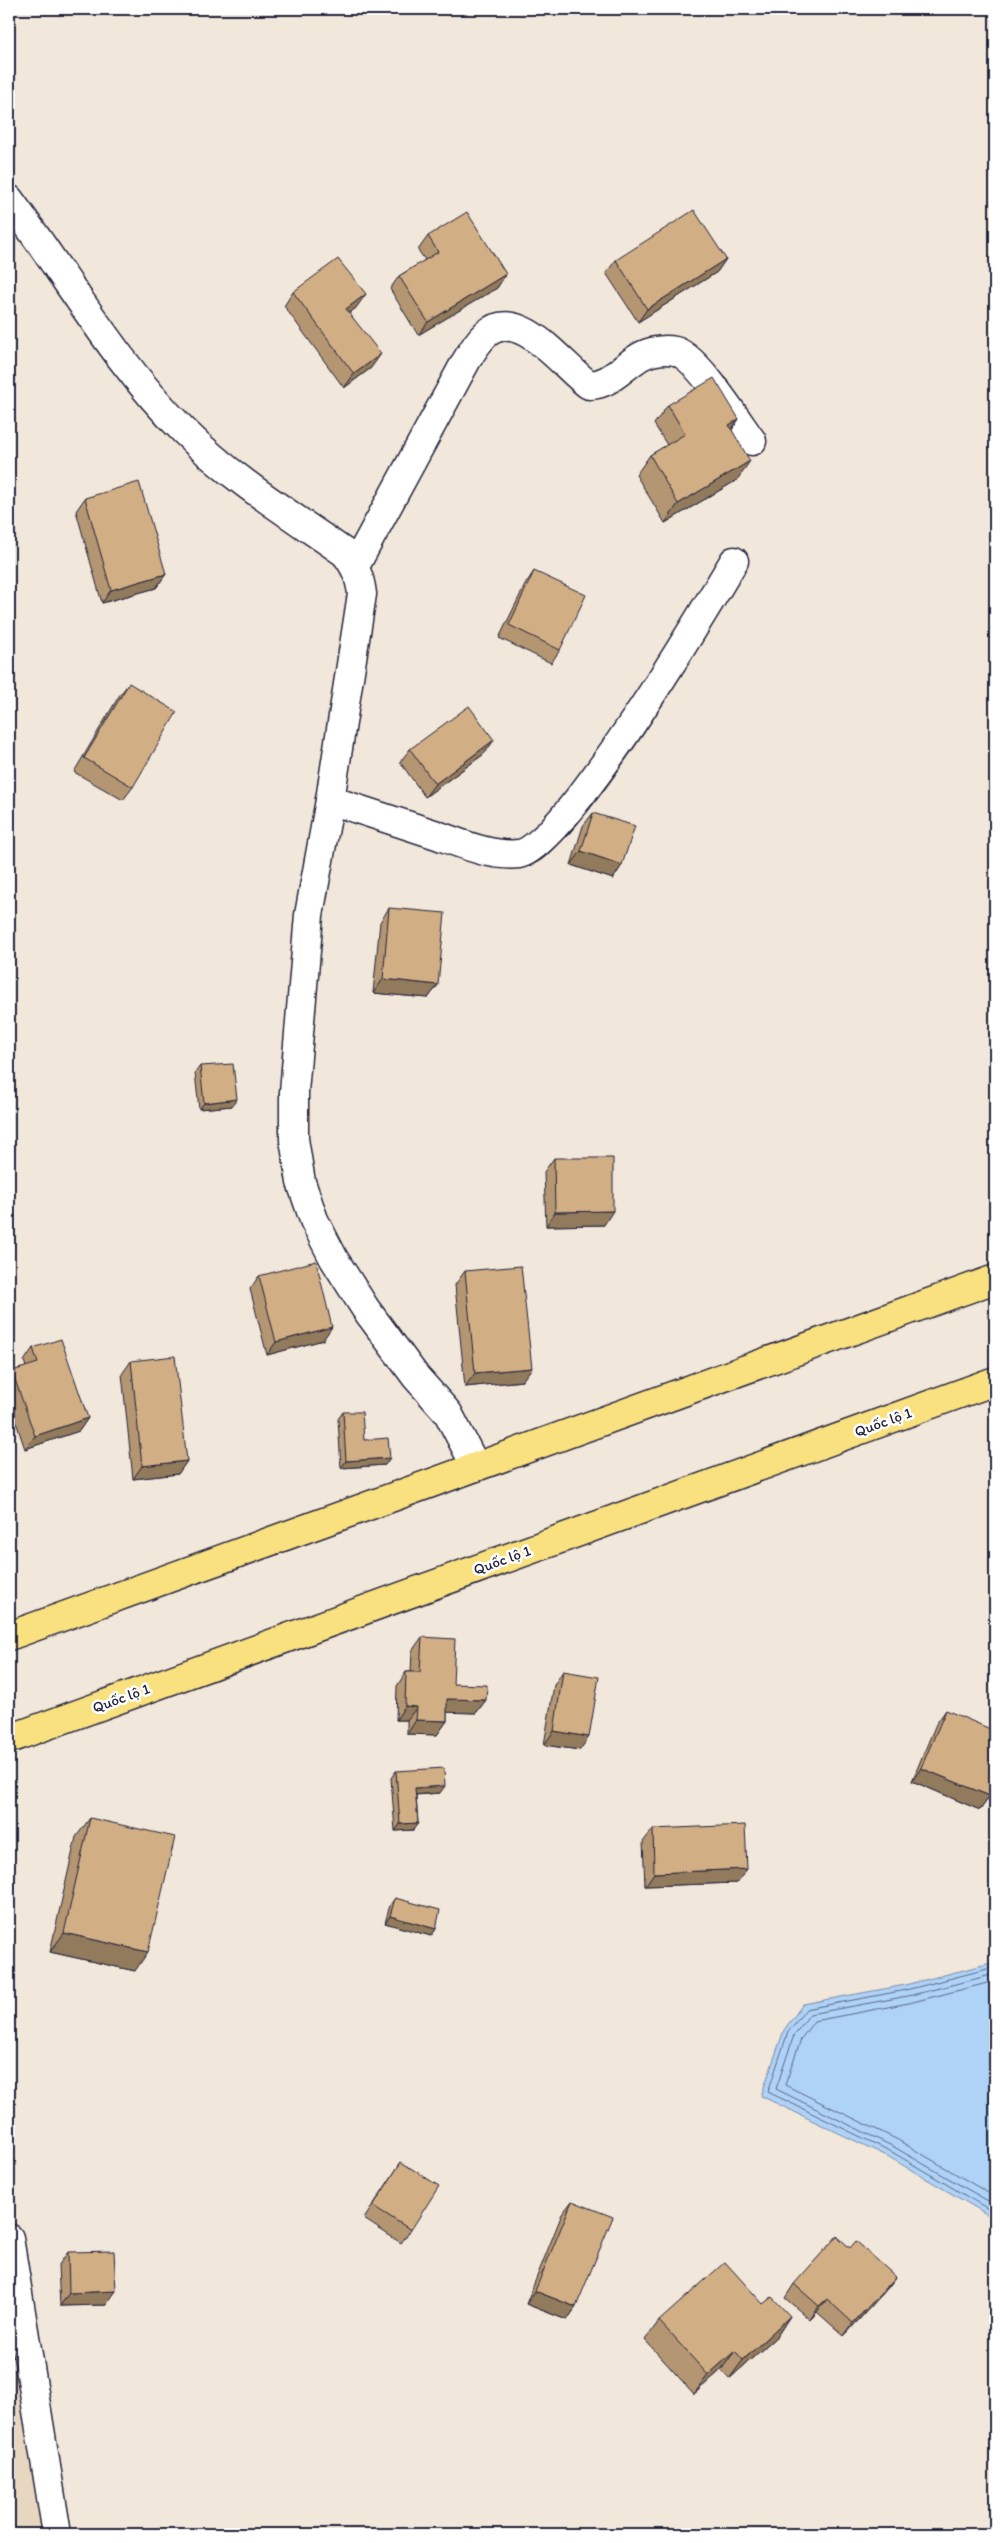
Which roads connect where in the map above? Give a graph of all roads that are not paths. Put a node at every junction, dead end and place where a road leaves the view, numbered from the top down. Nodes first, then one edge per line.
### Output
1 (9, 199) edge
2 (752, 441) dead end
3 (734, 561) dead end
4 (355, 566) junction
5 (330, 800) junction
6 (995, 1280) edge
7 (995, 1381) edge
8 (476, 1467) junction
9 (9, 1636) edge
10 (9, 1739) edge
11 (9, 2238) edge
12 (57, 2534) edge

1 - 4 street
2 - 4 street
3 - 5 street
4 - 5 street
5 - 8 street
6 - 8 highway
7 - 10 highway, Quốc lộ 1
8 - 9 highway
11 - 12 street

